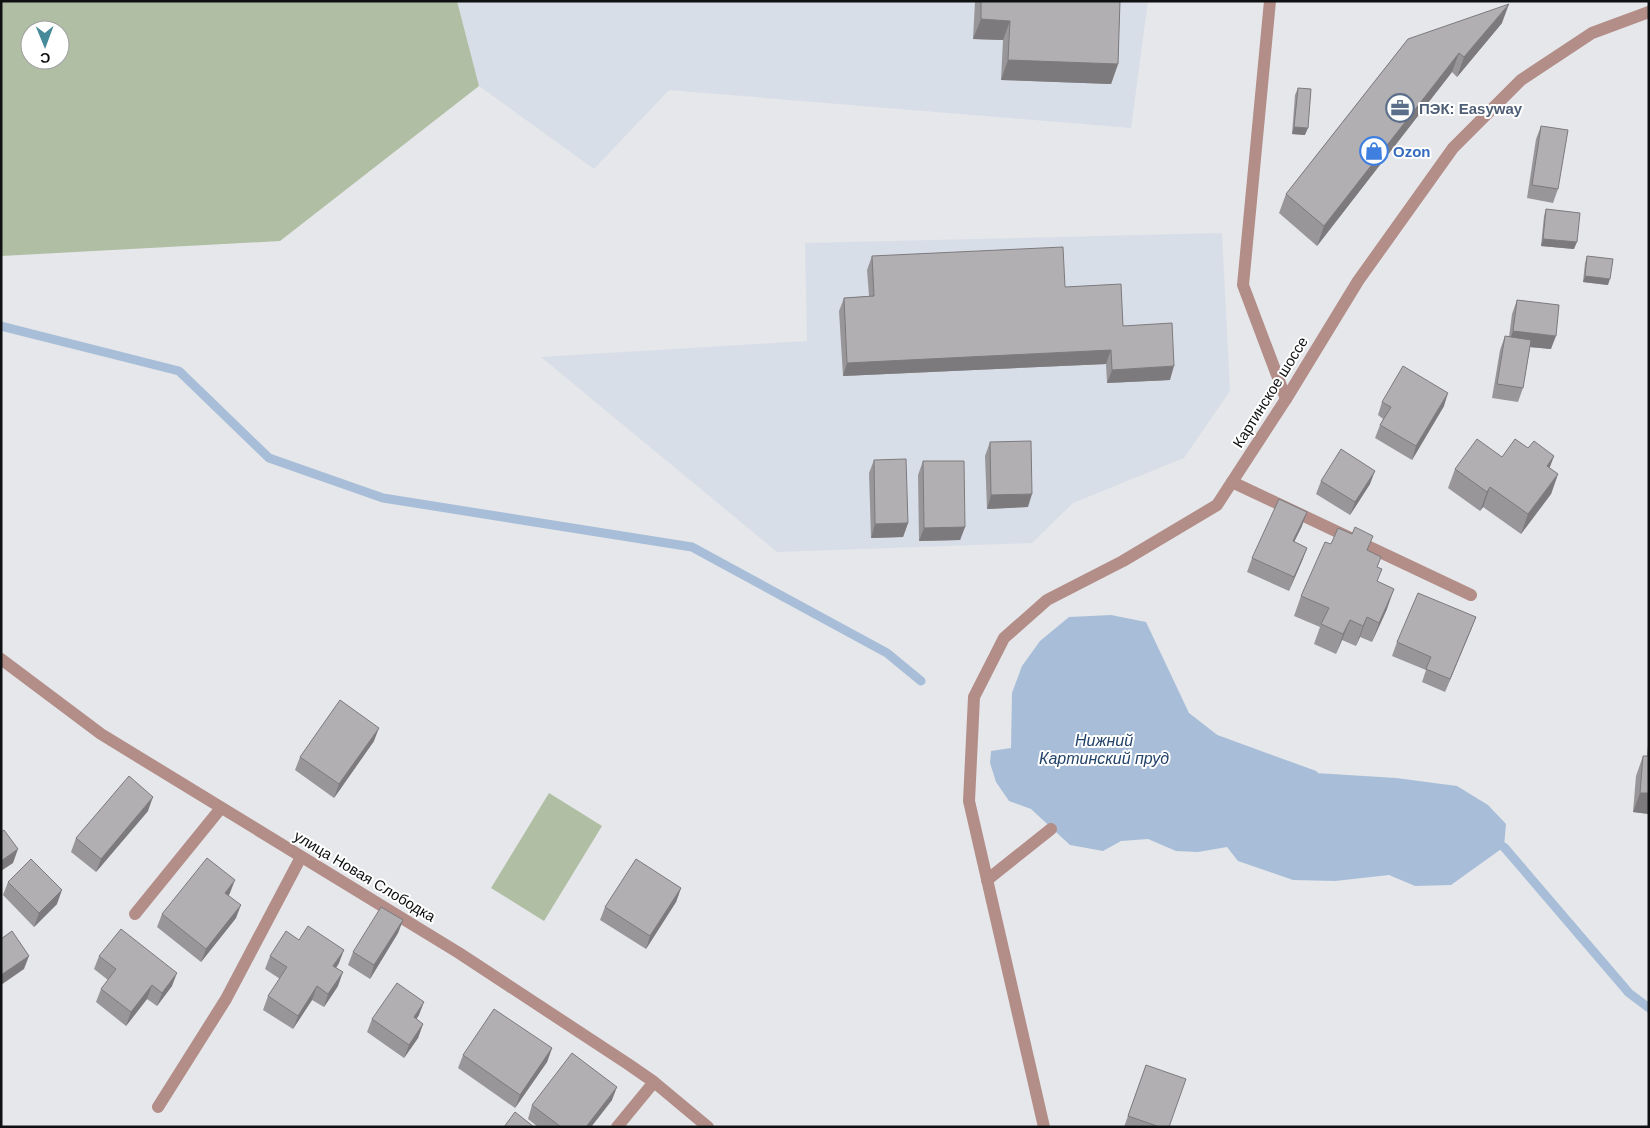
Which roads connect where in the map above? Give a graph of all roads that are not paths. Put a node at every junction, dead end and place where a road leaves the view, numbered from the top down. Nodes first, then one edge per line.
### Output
1 (1270, 1) edge
2 (1649, 12) edge
3 (1286, 399) junction
4 (1232, 482) junction
5 (1472, 595) dead end
6 (1, 659) edge
7 (221, 808) junction
8 (1051, 829) dead end
9 (301, 856) junction
10 (987, 880) junction
11 (135, 914) dead end
12 (654, 1082) junction
13 (158, 1107) dead end
14 (617, 1127) edge
15 (708, 1127) edge
16 (1044, 1127) edge

1 - 3 street
2 - 3 street, Картинское шоссе
3 - 4 street, Картинское шоссе
4 - 5 street
4 - 10 street, Картинское шоссе
6 - 7 street, улица Новая Слободка
7 - 9 street, улица Новая Слободка
7 - 11 street
8 - 10 street
9 - 12 street, улица Новая Слободка
9 - 13 street
10 - 16 street, Картинское шоссе
12 - 14 street
12 - 15 street, улица Новая Слободка

